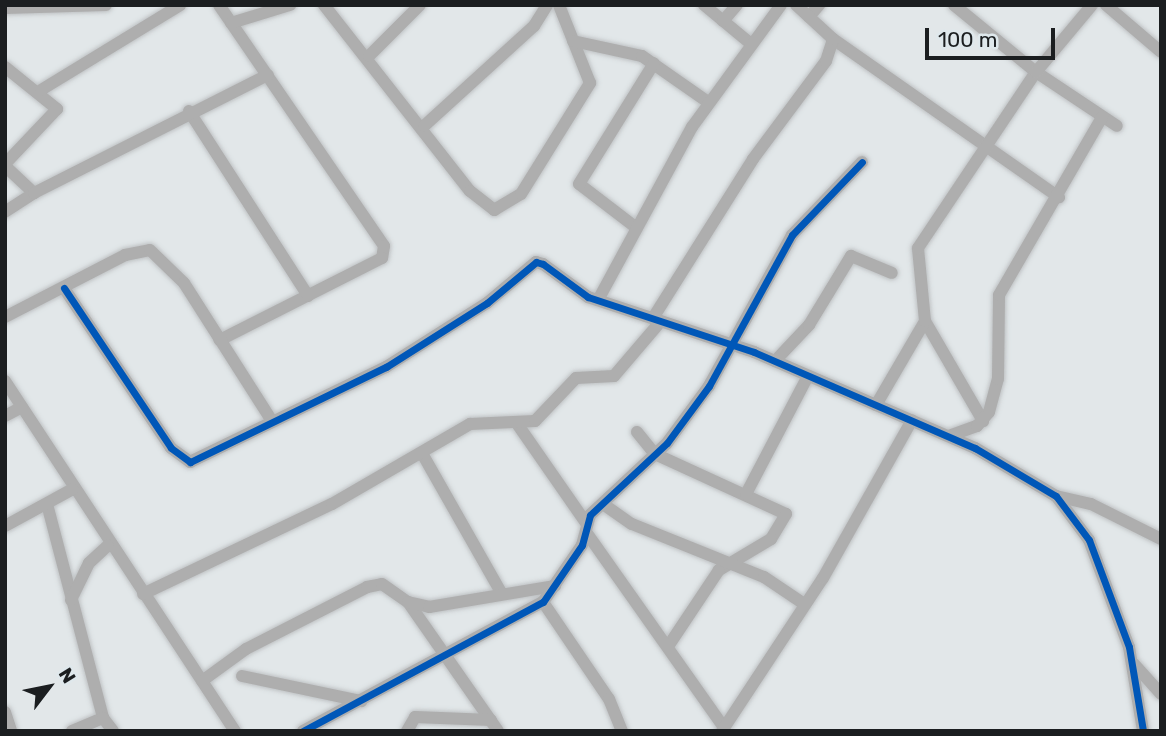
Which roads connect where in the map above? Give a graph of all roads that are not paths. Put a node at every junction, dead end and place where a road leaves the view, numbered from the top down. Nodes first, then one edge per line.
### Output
1 (106, 5) edge
2 (180, 5) edge
3 (219, 5) edge
4 (290, 5) edge
5 (324, 5) edge
6 (420, 5) edge
7 (547, 5) edge
8 (559, 5) edge
9 (704, 5) edge
10 (737, 5) edge
11 (781, 5) edge
12 (796, 5) edge
13 (819, 5) edge
14 (954, 5) edge
15 (1092, 5) edge
16 (1106, 5) edge
17 (5, 9) edge
18 (809, 17) junction
19 (723, 21) junction
20 (231, 23) junction
21 (833, 39) junction
22 (573, 41) junction
23 (751, 44) junction
24 (1161, 52) edge
25 (369, 56) junction
26 (654, 63) junction
27 (5, 67) edge
28 (1035, 72) junction
29 (268, 75) junction
30 (41, 90) junction
31 (708, 102) junction
32 (189, 111) junction
33 (1102, 117) junction
34 (424, 126) junction
35 (1117, 127) dead end
36 (985, 151) junction
37 (862, 162) dead end
38 (5, 165) edge
39 (34, 193) junction
40 (1059, 197) junction
41 (5, 212) edge
42 (634, 226) junction
43 (891, 273) dead end
44 (64, 288) junction
45 (308, 296) junction
46 (598, 300) junction
47 (5, 317) edge
48 (657, 320) junction
49 (925, 321) junction
50 (219, 340) junction
51 (732, 345) junction
52 (775, 361) junction
53 (808, 376) junction
54 (5, 381) edge
55 (876, 405) junction
56 (22, 407) junction
57 (5, 416) edge
58 (912, 420) junction
59 (272, 421) junction
60 (983, 422) junction
61 (518, 425) junction
62 (637, 432) dead end
63 (949, 436) junction
64 (656, 454) junction
65 (423, 456) junction
66 (73, 489) junction
67 (746, 494) junction
68 (1056, 496) junction
69 (47, 504) junction
70 (603, 504) junction
71 (5, 526) edge
72 (586, 527) junction
73 (1161, 539) edge
74 (108, 545) junction
75 (732, 563) junction
76 (555, 586) junction
77 (143, 594) junction
78 (502, 594) junction
79 (71, 600) junction
80 (408, 602) junction
81 (542, 602) junction
82 (804, 604) junction
83 (669, 645) junction
84 (449, 656) junction
85 (1132, 661) junction
86 (242, 676) dead end
87 (202, 681) junction
88 (1161, 694) edge
89 (361, 701) junction
90 (5, 712) edge
91 (103, 718) junction
92 (495, 726) edge
93 (723, 728) edge
94 (11, 731) edge
95 (72, 731) edge
96 (113, 731) edge
97 (235, 731) edge
98 (303, 731) edge
99 (407, 731) edge
100 (622, 731) edge
101 (1143, 731) edge

1 - 17 street
2 - 30 street
3 - 20 street
4 - 20 street
5 - 25 street
6 - 25 street
7 - 34 street
8 - 22 street
9 - 19 street
10 - 19 street
11 - 23 street
12 - 18 street
13 - 18 street
14 - 28 street
15 - 28 street
16 - 24 street
18 - 21 street
19 - 23 street
20 - 29 street
21 - 36 street
21 - 48 street
22 - 26 street
22 - 34 street
23 - 31 street
25 - 34 street
26 - 31 street
26 - 42 street
27 - 30 street
28 - 33 street
28 - 36 street
29 - 32 street
29 - 45 street
30 - 38 street
31 - 42 street
32 - 39 street
32 - 45 street
33 - 35 street
33 - 40 street
36 - 40 street
36 - 49 street
37 - 51 street
38 - 39 street
39 - 41 street
40 - 60 street
42 - 46 street
43 - 52 street
44 - 47 street
44 - 50 street
44 - 59 street
45 - 50 street
46 - 48 street
46 - 59 street
48 - 51 street
48 - 61 street
49 - 55 street
49 - 60 street
50 - 59 street
51 - 52 street
51 - 64 street
52 - 53 street
53 - 55 street
53 - 67 street
54 - 56 street
55 - 58 street
56 - 57 street
56 - 66 street
58 - 63 street
58 - 82 street
60 - 63 street
61 - 65 street
61 - 72 street
62 - 64 street
63 - 68 street
64 - 67 street
64 - 70 street
65 - 77 street
65 - 78 street
66 - 69 street
66 - 74 street
67 - 75 street
68 - 73 street
68 - 85 street
69 - 71 street
69 - 79 street
70 - 72 street
70 - 75 street
72 - 76 street
72 - 83 street
74 - 77 street
74 - 79 street
75 - 82 street
75 - 83 street
76 - 78 street
76 - 81 street
77 - 87 street
78 - 80 street
79 - 91 street
80 - 84 street
80 - 87 street
81 - 84 street
81 - 100 street
82 - 93 street
83 - 93 street
84 - 89 street
84 - 92 street
85 - 88 street
85 - 101 street
86 - 89 street
87 - 97 street
89 - 98 street
90 - 94 street
91 - 95 street
91 - 96 street
92 - 99 street

